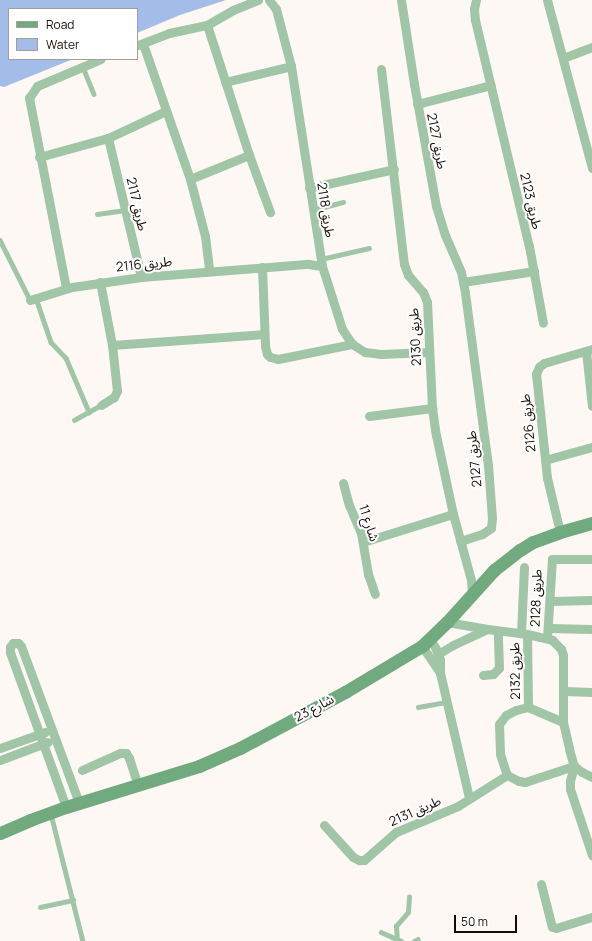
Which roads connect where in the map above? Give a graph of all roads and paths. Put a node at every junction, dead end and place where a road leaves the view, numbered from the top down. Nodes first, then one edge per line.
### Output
1 (258, 0) edge
2 (269, 0) edge
3 (401, 0) edge
4 (476, 0) edge
5 (548, 0) edge
6 (207, 25) junction
7 (140, 45) edge
8 (592, 47) edge
9 (563, 58) junction
10 (98, 60) edge
11 (83, 66) junction
12 (291, 66) junction
13 (381, 69) dead end
14 (225, 82) junction
15 (491, 85) junction
16 (94, 94) dead end
17 (417, 104) junction
18 (166, 111) junction
19 (108, 138) junction
20 (249, 155) junction
21 (39, 157) junction
22 (394, 168) junction
23 (592, 168) edge
24 (190, 179) junction
25 (309, 188) junction
26 (343, 202) dead end
27 (125, 210) junction
28 (313, 210) junction
29 (270, 212) dead end
30 (97, 214) dead end
31 (0, 240) edge
32 (368, 248) dead end
33 (321, 262) junction
34 (262, 267) junction
35 (208, 271) junction
36 (534, 271) junction
37 (141, 277) junction
38 (100, 282) junction
39 (463, 282) junction
40 (66, 288) junction
41 (33, 299) junction
42 (543, 323) dead end
43 (264, 334) junction
44 (352, 344) junction
45 (112, 345) junction
46 (589, 350) edge
47 (429, 352) junction
48 (101, 405) joint
49 (592, 406) edge
50 (432, 408) junction
51 (89, 412) junction
52 (369, 416) dead end
53 (74, 420) dead end
54 (592, 447) edge
55 (545, 460) junction
56 (343, 483) dead end
57 (453, 514) junction
58 (592, 523) edge
59 (560, 532) junction
60 (460, 541) junction
61 (363, 542) junction
62 (592, 559) edge
63 (468, 567) junction
64 (524, 567) dead end
65 (484, 580) junction
66 (472, 593) junction
67 (375, 594) dead end
68 (550, 600) junction
69 (592, 600) edge
70 (447, 622) junction
71 (549, 628) junction
72 (487, 629) junction
73 (592, 629) edge
74 (498, 631) junction
75 (524, 633) junction
76 (547, 638) junction
77 (13, 643) junction
78 (426, 643) junction
79 (0, 648) edge
80 (438, 654) junction
81 (440, 673) junction
82 (483, 675) dead end
83 (34, 678) junction
84 (21, 683) junction
85 (564, 691) junction
86 (592, 692) edge
87 (447, 702) junction
88 (418, 707) dead end
89 (528, 707) junction
90 (563, 722) junction
91 (52, 729) junction
92 (40, 734) junction
93 (56, 740) junction
94 (43, 744) junction
95 (0, 748) edge
96 (0, 760) edge
97 (574, 766) junction
98 (82, 770) dead end
99 (507, 775) junction
100 (592, 777) edge
101 (138, 785) junction
102 (469, 798) junction
103 (79, 803) junction
104 (66, 807) junction
105 (51, 813) junction
106 (324, 825) dead end
107 (0, 833) edge
108 (592, 855) edge
109 (541, 884) dead end
110 (409, 897) dead end
111 (73, 900) junction
112 (40, 907) dead end
113 (592, 917) edge
114 (380, 932) dead end
115 (83, 941) edge
116 (398, 941) edge

1 - 6 street
2 - 12 street, طريق 2118
3 - 17 street, طريق 2127
4 - 15 street, طريق 2123
5 - 9 street
6 - 7 street
6 - 14 street
7 - 18 street
8 - 9 street
9 - 23 street
10 - 11 street
11 - 16 lane
11 - 21 street
12 - 14 street
12 - 25 street, طريق 2118
13 - 22 street, طريق 2130
14 - 20 street
15 - 17 street
15 - 36 street, طريق 2123
17 - 39 street, طريق 2127
18 - 19 street
18 - 24 street
19 - 21 street
19 - 27 street, طريق 2117
20 - 24 street
20 - 29 street
21 - 40 street
22 - 25 street
22 - 47 street, طريق 2130
24 - 35 street
25 - 28 street, طريق 2118
26 - 28 lane
27 - 30 lane
27 - 37 street, طريق 2117
28 - 33 street, طريق 2118
31 - 41 lane
32 - 33 lane
33 - 34 street, طريق 2116
33 - 44 street, طريق 2118
34 - 35 street, طريق 2116
34 - 43 street
35 - 37 street, طريق 2116
36 - 39 street
36 - 42 street, طريق 2123
37 - 38 street, طريق 2116
38 - 40 street, طريق 2116
38 - 45 street
39 - 60 street, طريق 2127
40 - 41 street, طريق 2116
41 - 51 lane
43 - 44 street
43 - 45 street
44 - 47 street
45 - 48 street
46 - 49 street
46 - 55 street, طريق 2126
47 - 50 street, طريق 2130
48 - 51 lane
50 - 52 street
50 - 57 street, طريق 2130
51 - 53 lane
54 - 55 street
55 - 59 street, طريق 2126
56 - 61 street, شارع 11
57 - 60 street, طريق 2130
57 - 61 street
58 - 59 street, شارع 23
59 - 65 street, شارع 23
60 - 63 street, طريق 2130
61 - 67 street, شارع 11
62 - 68 street, طريق 2128
63 - 65 street
63 - 66 street, طريق 2130
64 - 75 street
65 - 66 street, شارع 23
66 - 70 street, شارع 23
68 - 69 street
68 - 71 street, طريق 2128
70 - 72 street
70 - 78 street, شارع 23
71 - 73 street
71 - 76 street, طريق 2128
72 - 74 street
72 - 80 street
74 - 75 street
74 - 82 street
75 - 76 street
75 - 89 street, طريق 2132
76 - 85 street
77 - 79 street
77 - 83 street
77 - 84 street
78 - 80 street
78 - 81 street
78 - 101 street, شارع 23
80 - 81 street
81 - 87 street
83 - 84 street
83 - 91 street
84 - 92 street
85 - 86 street
85 - 90 street
87 - 88 lane
87 - 102 street
89 - 90 street
89 - 99 street
90 - 97 street
91 - 92 street
91 - 93 street
92 - 94 street
92 - 95 street
93 - 94 street
93 - 103 street
94 - 96 street
94 - 104 street
97 - 99 street
97 - 100 street
97 - 108 street
98 - 101 street
99 - 102 street, طريق 2131
101 - 103 street, شارع 23
102 - 106 street, طريق 2131
103 - 104 street, شارع 23
104 - 105 street, شارع 23
105 - 107 street, شارع 23
105 - 111 lane
109 - 113 street
110 - 116 lane
111 - 112 lane
111 - 115 lane
114 - 116 lane

